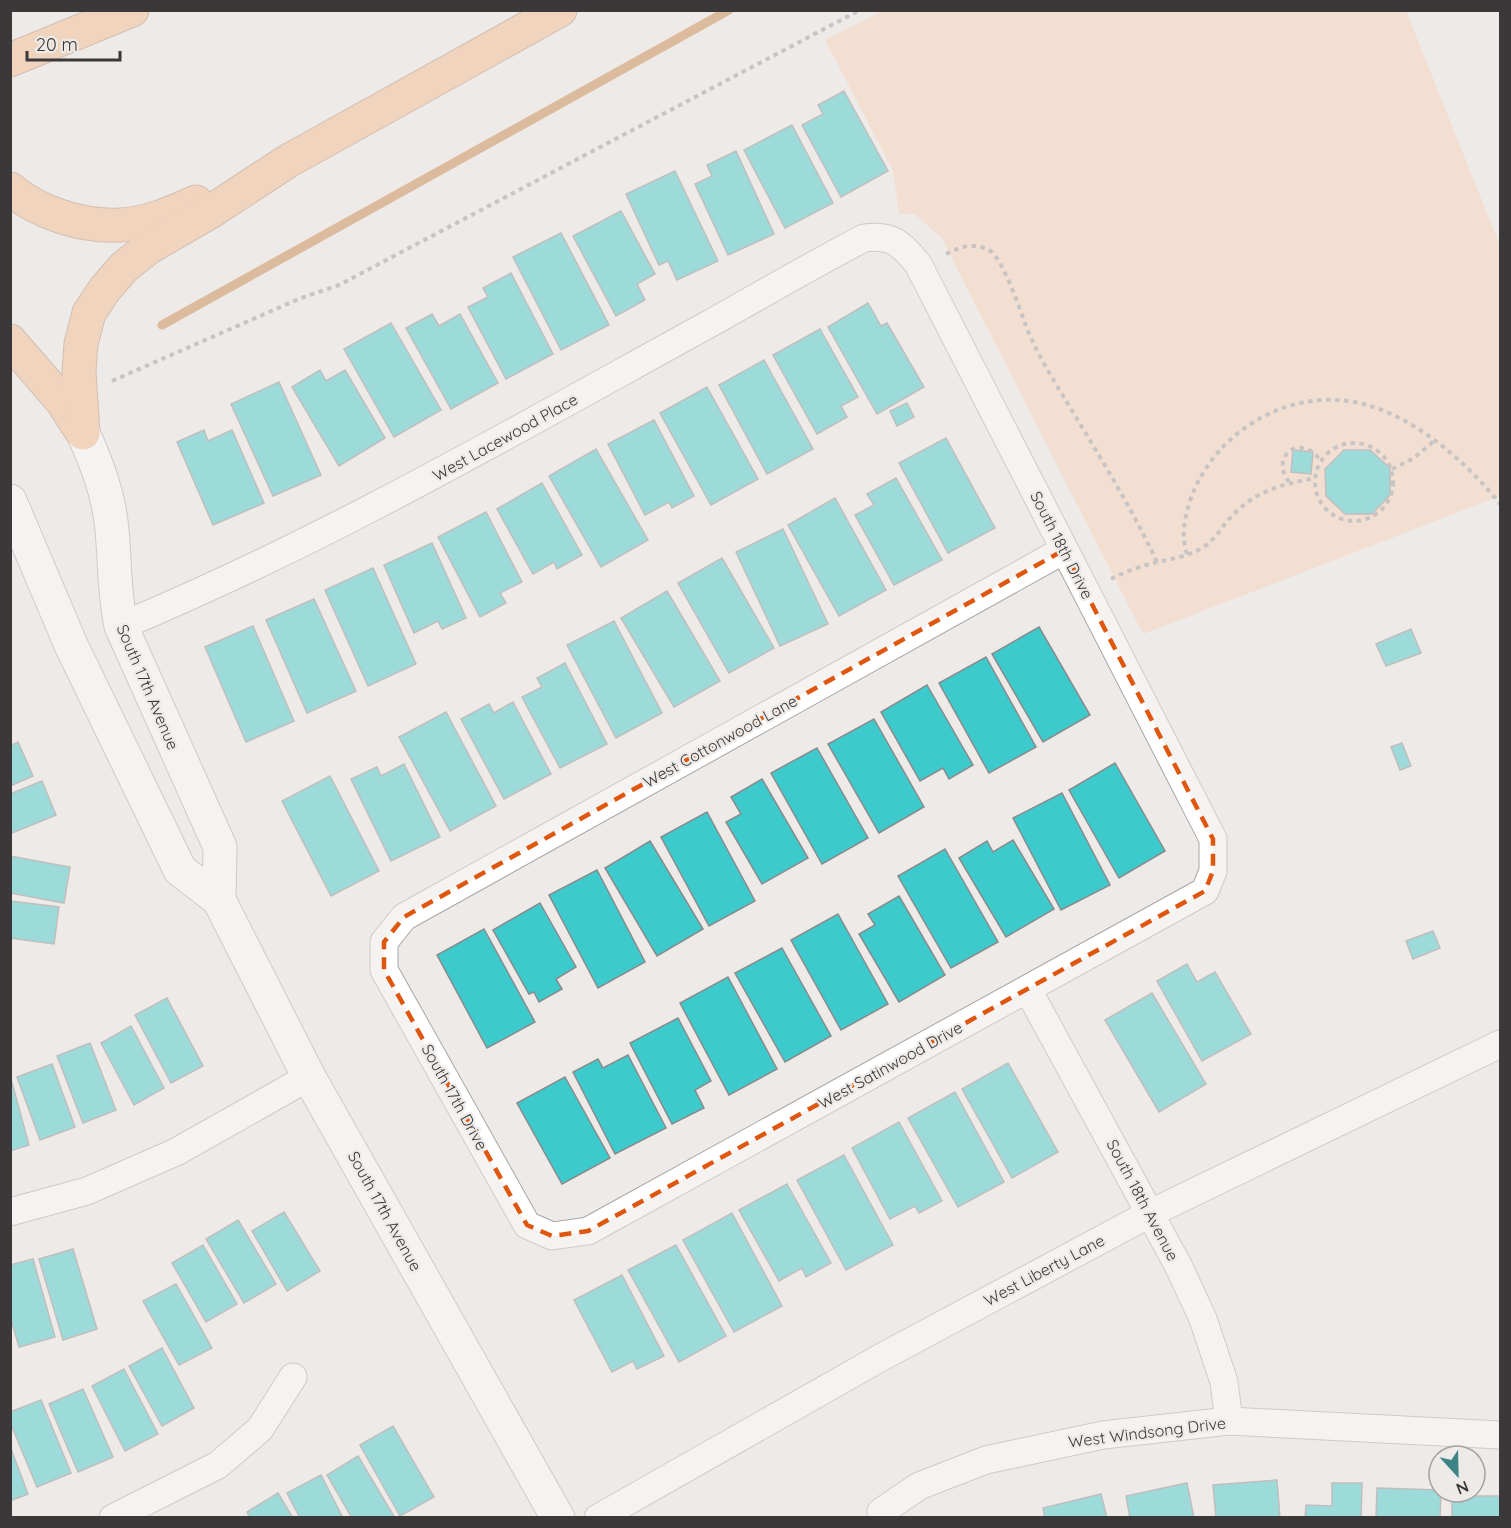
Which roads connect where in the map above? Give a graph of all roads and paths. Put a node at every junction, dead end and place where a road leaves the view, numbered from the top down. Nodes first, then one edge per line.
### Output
1 (132, 10) edge
2 (560, 10) edge
3 (860, 10) edge
4 (17, 57) edge
5 (288, 161) junction
6 (10, 189) edge
7 (881, 236) joint
8 (942, 256) dead end
9 (10, 341) edge
10 (106, 383) dead end
11 (83, 433) junction
12 (1434, 441) junction
13 (1322, 461) junction
14 (1392, 470) junction
15 (1315, 478) junction
16 (1289, 482) junction
17 (10, 501) edge
18 (1500, 504) edge
19 (1064, 550) junction
20 (1187, 554) junction
21 (1157, 562) junction
22 (1086, 592) junction
23 (121, 626) junction
24 (1213, 871) joint
25 (219, 900) junction
26 (384, 942) joint
27 (1028, 990) junction
28 (1500, 1044) edge
29 (309, 1077) junction
30 (10, 1212) edge
31 (1151, 1213) junction
32 (552, 1236) joint
33 (293, 1377) dead end
34 (1229, 1421) junction
35 (1500, 1435) edge
36 (881, 1515) edge
37 (112, 1518) edge
38 (558, 1518) edge
39 (598, 1518) edge

1 - 4 highway
2 - 5 highway
3 - 10 path
5 - 6 highway
5 - 11 highway
7 - 19 street, South 18th Drive
7 - 23 street, West Lacewood Place
8 - 21 path
9 - 11 highway
11 - 23 main road, South 17th Avenue
12 - 14 path
12 - 18 path
12 - 20 path
13 - 14 path
13 - 15 path
13 - 16 path
14 - 15 path
15 - 16 path
16 - 20 path
17 - 25 main road, South 17th Avenue
19 - 22 street, South 18th Drive
19 - 26 street, West Cottonwood Lane
20 - 21 path
21 - 22 path
22 - 24 street, South 18th Drive
23 - 25 main road, South 17th Avenue
24 - 27 street, West Satinwood Drive
25 - 29 main road, South 17th Avenue
26 - 32 street, South 17th Drive
27 - 31 street, South 18th Avenue
27 - 32 street, West Satinwood Drive
28 - 31 street, West Liberty Lane
29 - 30 street
29 - 38 main road, South 17th Avenue
31 - 34 street, South 18th Avenue
31 - 39 street, West Liberty Lane
33 - 37 street
34 - 35 street, West Windsong Drive
34 - 36 street, West Windsong Drive

